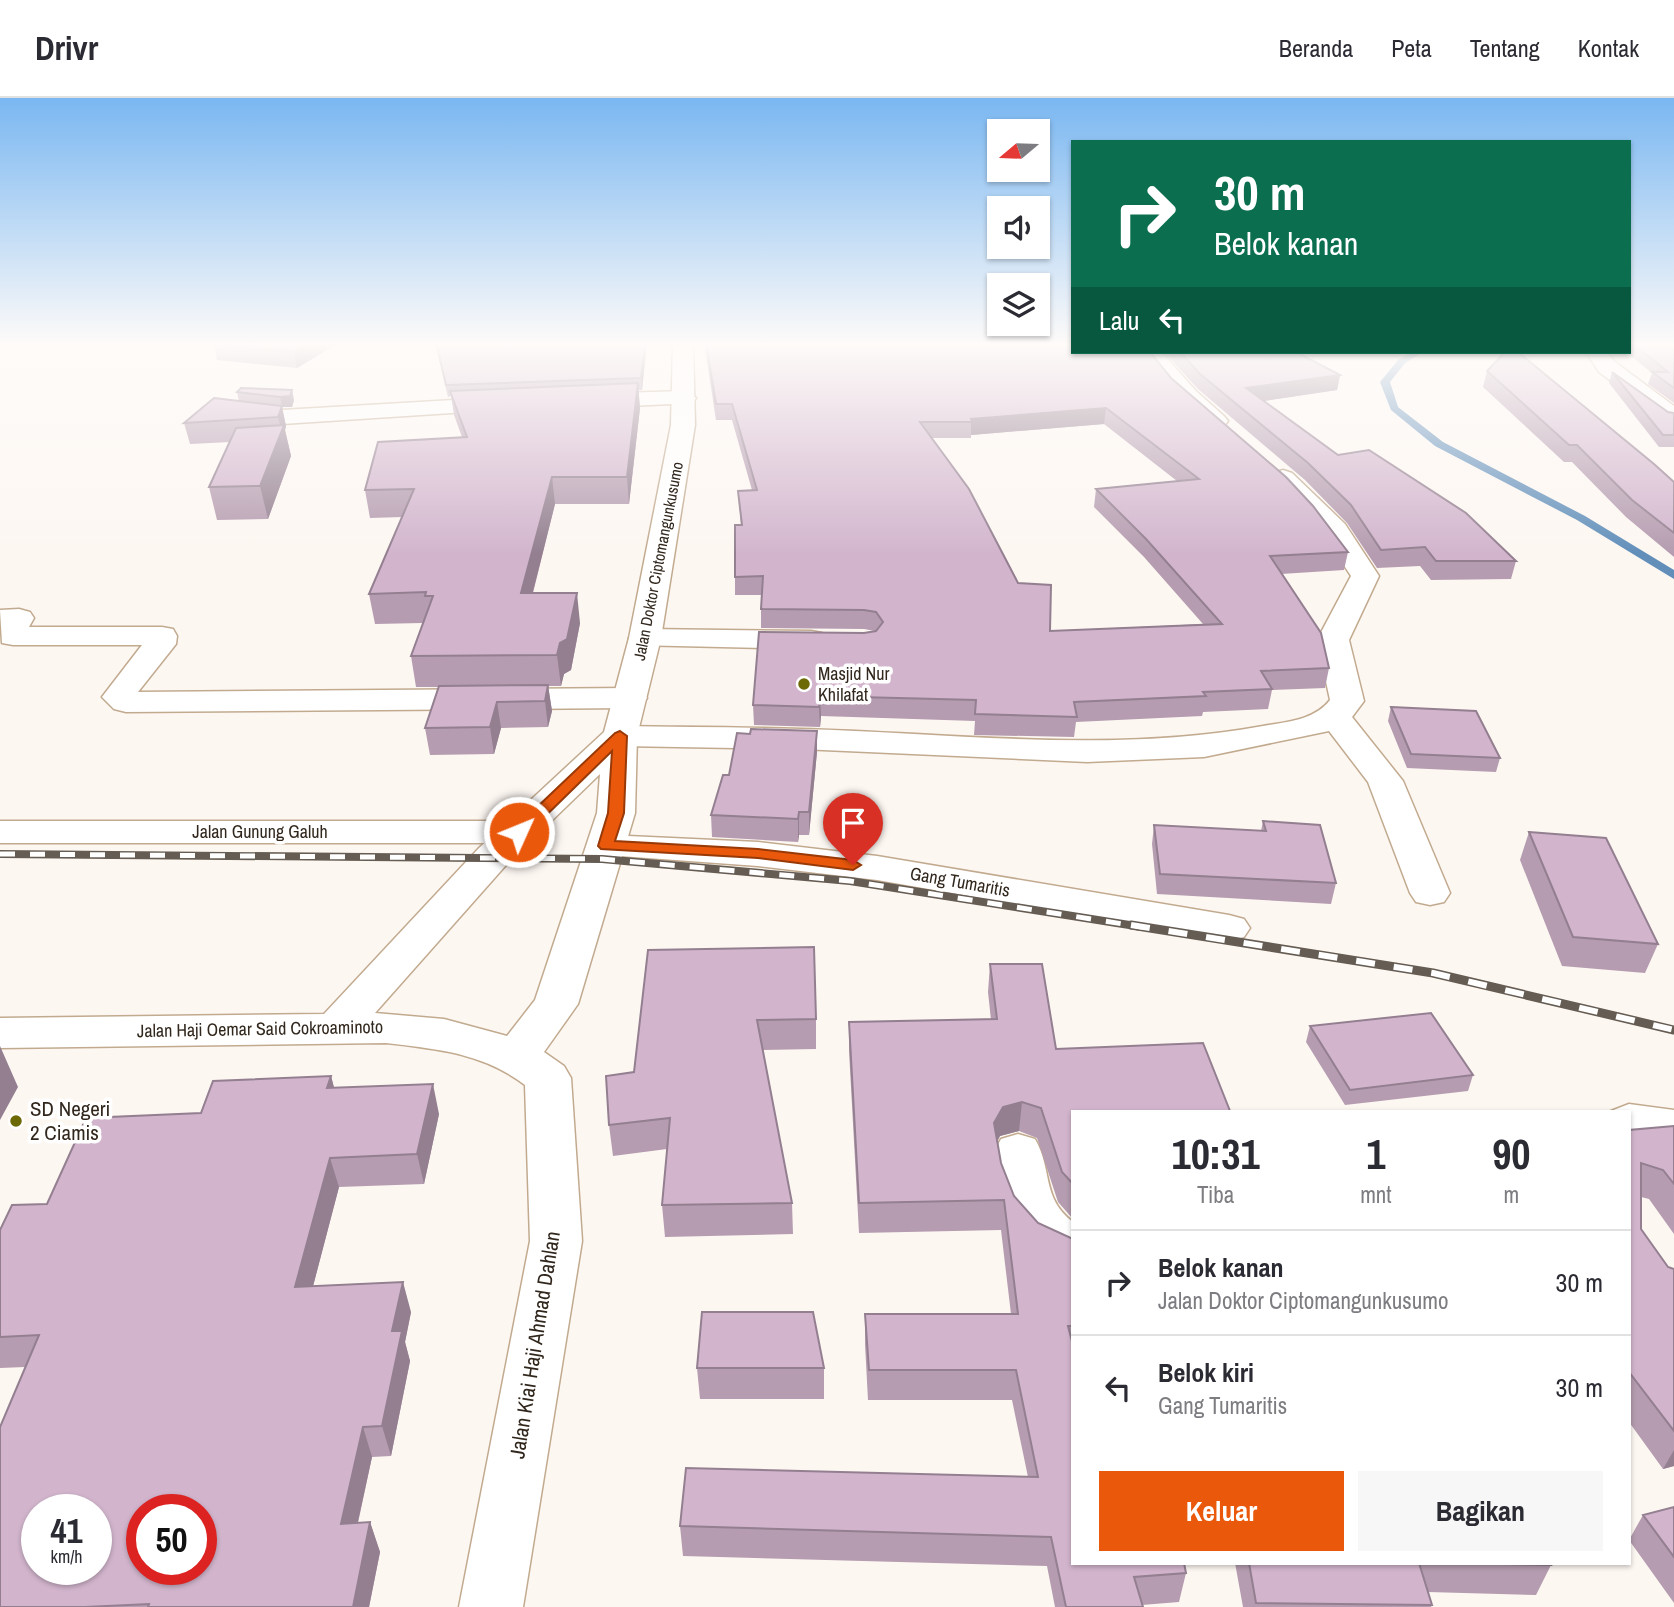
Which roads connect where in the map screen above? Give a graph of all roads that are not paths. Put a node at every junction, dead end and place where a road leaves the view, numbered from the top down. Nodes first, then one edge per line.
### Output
1 (244, 412) edge
2 (363, 412) edge
3 (683, 412) edge
4 (1206, 412) edge
5 (1235, 439) edge
6 (1264, 463) edge
7 (0, 619) edge
8 (645, 638) junction
9 (837, 641) edge
10 (630, 698) junction
11 (1335, 717) junction
12 (620, 736) junction
13 (0, 832) edge
14 (519, 832) junction
15 (606, 846) junction
16 (1430, 893) dead end
17 (1229, 928) dead end
18 (337, 1027) junction
19 (0, 1033) edge
20 (517, 1055) junction
21 (1631, 1122) edge
22 (1674, 1128) edge
23 (1018, 1152) dead end
24 (1071, 1247) edge
25 (491, 1607) edge

1 - 2 street
3 - 8 street, Jalan Doktor Ciptomangunkusumo
4 - 5 street
6 - 11 street
7 - 10 street
8 - 9 street
8 - 10 street, Jalan Doktor Ciptomangunkusumo
10 - 12 street, Jalan Doktor Ciptomangunkusumo
11 - 12 street
11 - 16 street
12 - 14 street
12 - 15 street, Jalan Doktor Ciptomangunkusumo
13 - 14 street, Jalan Gunung Galuh
14 - 18 street
15 - 17 street, Gang Tumaritis
15 - 20 street, Jalan Doktor Ciptomangunkusumo
18 - 19 street, Jalan Haji Oemar Said Cokroaminoto
18 - 20 street, Jalan Haji Oemar Said Cokroaminoto
20 - 25 street, Jalan Kiai Haji Ahmad Dahlan
21 - 22 street
23 - 24 street

